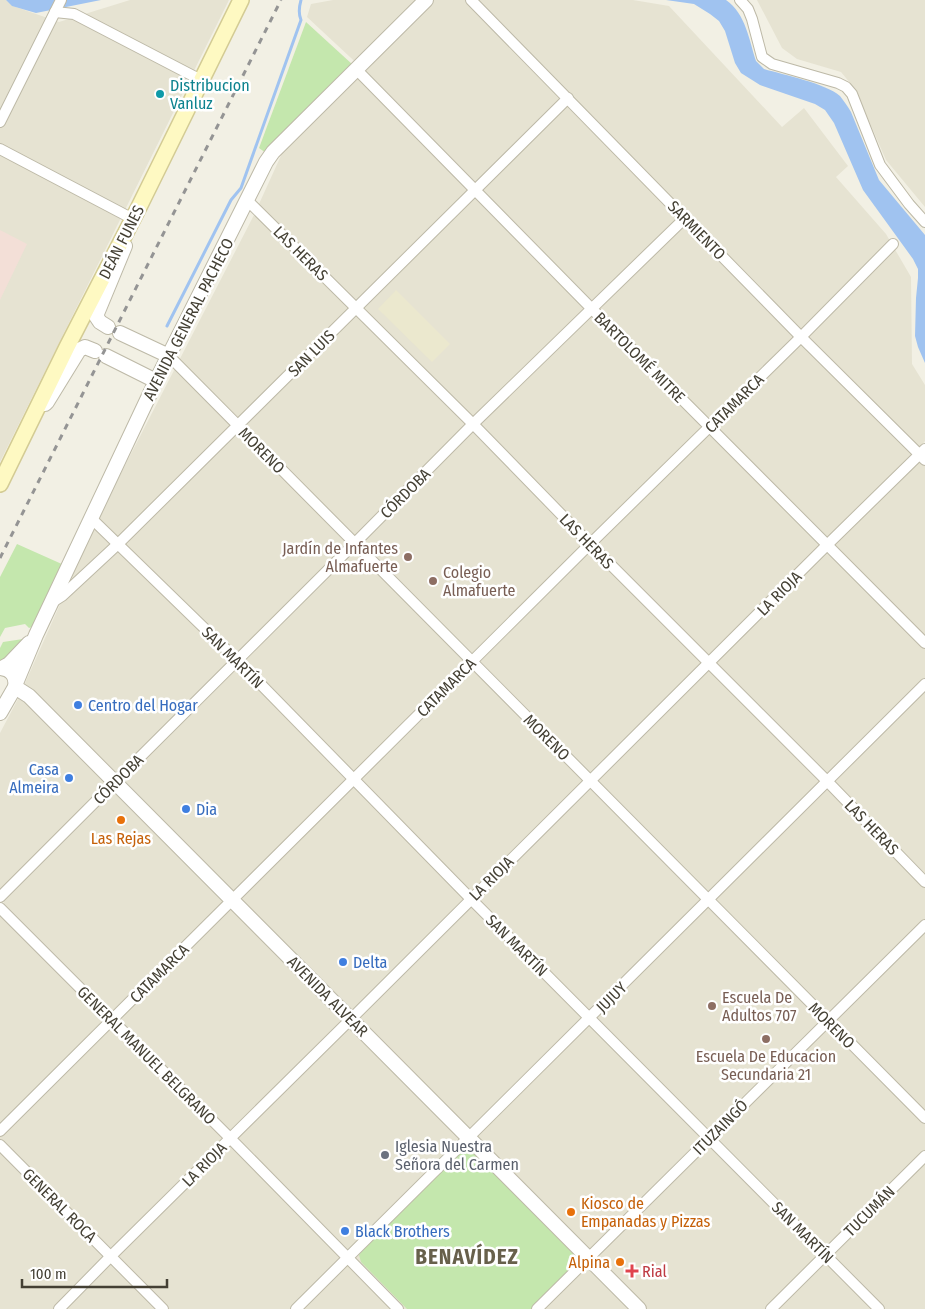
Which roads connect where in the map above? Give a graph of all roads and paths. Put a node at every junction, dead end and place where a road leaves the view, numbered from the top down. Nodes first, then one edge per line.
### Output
1 (61, 0) edge
2 (241, 0) edge
3 (426, 0) edge
4 (470, 0) edge
5 (740, 0) edge
6 (55, 12) junction
7 (356, 69) junction
8 (201, 80) junction
9 (568, 98) junction
10 (0, 122) edge
11 (0, 148) edge
12 (475, 190) junction
13 (247, 200) junction
14 (685, 218) junction
15 (132, 219) junction
16 (925, 222) edge
17 (892, 244) dead end
18 (356, 307) junction
19 (592, 309) junction
20 (801, 337) junction
21 (169, 356) junction
22 (156, 381) junction
23 (39, 404) junction
24 (473, 424) junction
25 (237, 426) junction
26 (710, 426) junction
27 (923, 454) edge
28 (1, 478) edge
29 (91, 518) junction
30 (118, 544) junction
31 (355, 544) junction
32 (590, 544) junction
33 (827, 545) junction
34 (51, 604) junction
35 (36, 635) junction
36 (925, 643) edge
37 (237, 660) junction
38 (472, 662) junction
39 (708, 663) junction
40 (1, 668) edge
41 (925, 684) edge
42 (11, 690) edge
43 (0, 713) edge
44 (353, 780) junction
45 (590, 781) junction
46 (827, 781) junction
47 (115, 782) junction
48 (925, 882) edge
49 (0, 897) edge
50 (471, 899) junction
51 (708, 899) junction
52 (233, 900) junction
53 (0, 908) edge
54 (925, 925) edge
55 (590, 1017) junction
56 (351, 1019) junction
57 (111, 1020) junction
58 (828, 1021) junction
59 (925, 1118) edge
60 (0, 1131) edge
61 (230, 1138) junction
62 (469, 1138) junction
63 (710, 1138) junction
64 (0, 1145) edge
65 (925, 1156) edge
66 (826, 1255) junction
67 (111, 1256) junction
68 (348, 1258) junction
69 (588, 1258) junction
70 (59, 1309) edge
71 (163, 1309) edge
72 (296, 1309) edge
73 (398, 1309) edge
74 (537, 1309) edge
75 (639, 1309) edge
76 (770, 1309) edge
77 (879, 1309) edge

1 - 6 street
2 - 8 main road, DEÁN FUNES
3 - 7 street, AVENIDA GENERAL PACHECO
4 - 9 street, SARMIENTO
5 - 16 street
6 - 8 street
6 - 10 street
7 - 12 street, BARTOLOMÉ MITRE
7 - 13 street, AVENIDA GENERAL PACHECO
8 - 15 main road, DEÁN FUNES
9 - 12 street, SAN LUIS
9 - 14 street, SARMIENTO
11 - 15 street
12 - 18 street, SAN LUIS
12 - 19 street, BARTOLOMÉ MITRE
13 - 18 street, LAS HERAS
13 - 21 street, AVENIDA GENERAL PACHECO
14 - 19 street, CÓRDOBA
14 - 20 street, SARMIENTO
15 - 21 street
15 - 23 main road, DEÁN FUNES
17 - 20 street, CATAMARCA
18 - 24 street, LAS HERAS
18 - 25 street, SAN LUIS
19 - 24 street, CÓRDOBA
19 - 26 street, BARTOLOMÉ MITRE
20 - 26 street, CATAMARCA
20 - 27 street, SARMIENTO
21 - 22 street, AVENIDA GENERAL PACHECO
21 - 25 street, MORENO
22 - 23 street
22 - 29 street, AVENIDA GENERAL PACHECO
23 - 28 main road, DEÁN FUNES
24 - 31 street, CÓRDOBA
24 - 32 street, LAS HERAS
25 - 30 street, SAN LUIS
25 - 31 street, MORENO
26 - 32 street, CATAMARCA
26 - 33 street, BARTOLOMÉ MITRE
27 - 33 street, LA RIOJA
29 - 30 street, SAN MARTÍN
29 - 34 street, AVENIDA GENERAL PACHECO
30 - 34 street, SAN LUIS
30 - 37 street, SAN MARTÍN
31 - 37 street, CÓRDOBA
31 - 38 street, MORENO
32 - 38 street, CATAMARCA
32 - 39 street, LAS HERAS
33 - 36 street, BARTOLOMÉ MITRE
33 - 39 street, LA RIOJA
34 - 35 street, AVENIDA GENERAL PACHECO
35 - 40 street
35 - 42 street, AVENIDA GENERAL PACHECO
37 - 44 street, SAN MARTÍN
37 - 47 street, CÓRDOBA
38 - 44 street, CATAMARCA
38 - 45 street, MORENO
39 - 45 street, LA RIOJA
39 - 46 street, LAS HERAS
40 - 42 street, AVENIDA ALVEAR
41 - 46 street, JUJUY
42 - 43 street, AVENIDA GENERAL PACHECO
42 - 47 street, AVENIDA ALVEAR
44 - 50 street, SAN MARTÍN
44 - 52 street, CATAMARCA
45 - 50 street, LA RIOJA
45 - 51 street, MORENO
46 - 48 street, LAS HERAS
46 - 51 street, JUJUY
47 - 49 street, CÓRDOBA
47 - 52 street, AVENIDA ALVEAR
50 - 55 street, SAN MARTÍN
50 - 56 street, LA RIOJA
51 - 55 street, JUJUY
51 - 58 street, MORENO
52 - 56 street, AVENIDA ALVEAR
52 - 57 street, CATAMARCA
53 - 57 street, GENERAL MANUEL BELGRANO
54 - 58 street, ITUZAINGÓ
55 - 62 street, JUJUY
55 - 63 street, SAN MARTÍN
56 - 61 street, LA RIOJA
56 - 62 street, AVENIDA ALVEAR
57 - 60 street, CATAMARCA
57 - 61 street, GENERAL MANUEL BELGRANO
58 - 59 street, MORENO
58 - 63 street, ITUZAINGÓ
61 - 67 street, LA RIOJA
61 - 68 street, GENERAL MANUEL BELGRANO
62 - 68 street, JUJUY
62 - 69 street, AVENIDA ALVEAR
63 - 66 street, SAN MARTÍN
63 - 69 street, ITUZAINGÓ
64 - 67 street, GENERAL ROCA
65 - 66 street, TUCUMÁN
66 - 76 street, TUCUMÁN
66 - 77 street, SAN MARTÍN
67 - 70 street, LA RIOJA
67 - 71 street, GENERAL ROCA
68 - 72 street, JUJUY
68 - 73 street, GENERAL MANUEL BELGRANO
69 - 74 street, ITUZAINGÓ
69 - 75 street, AVENIDA ALVEAR

